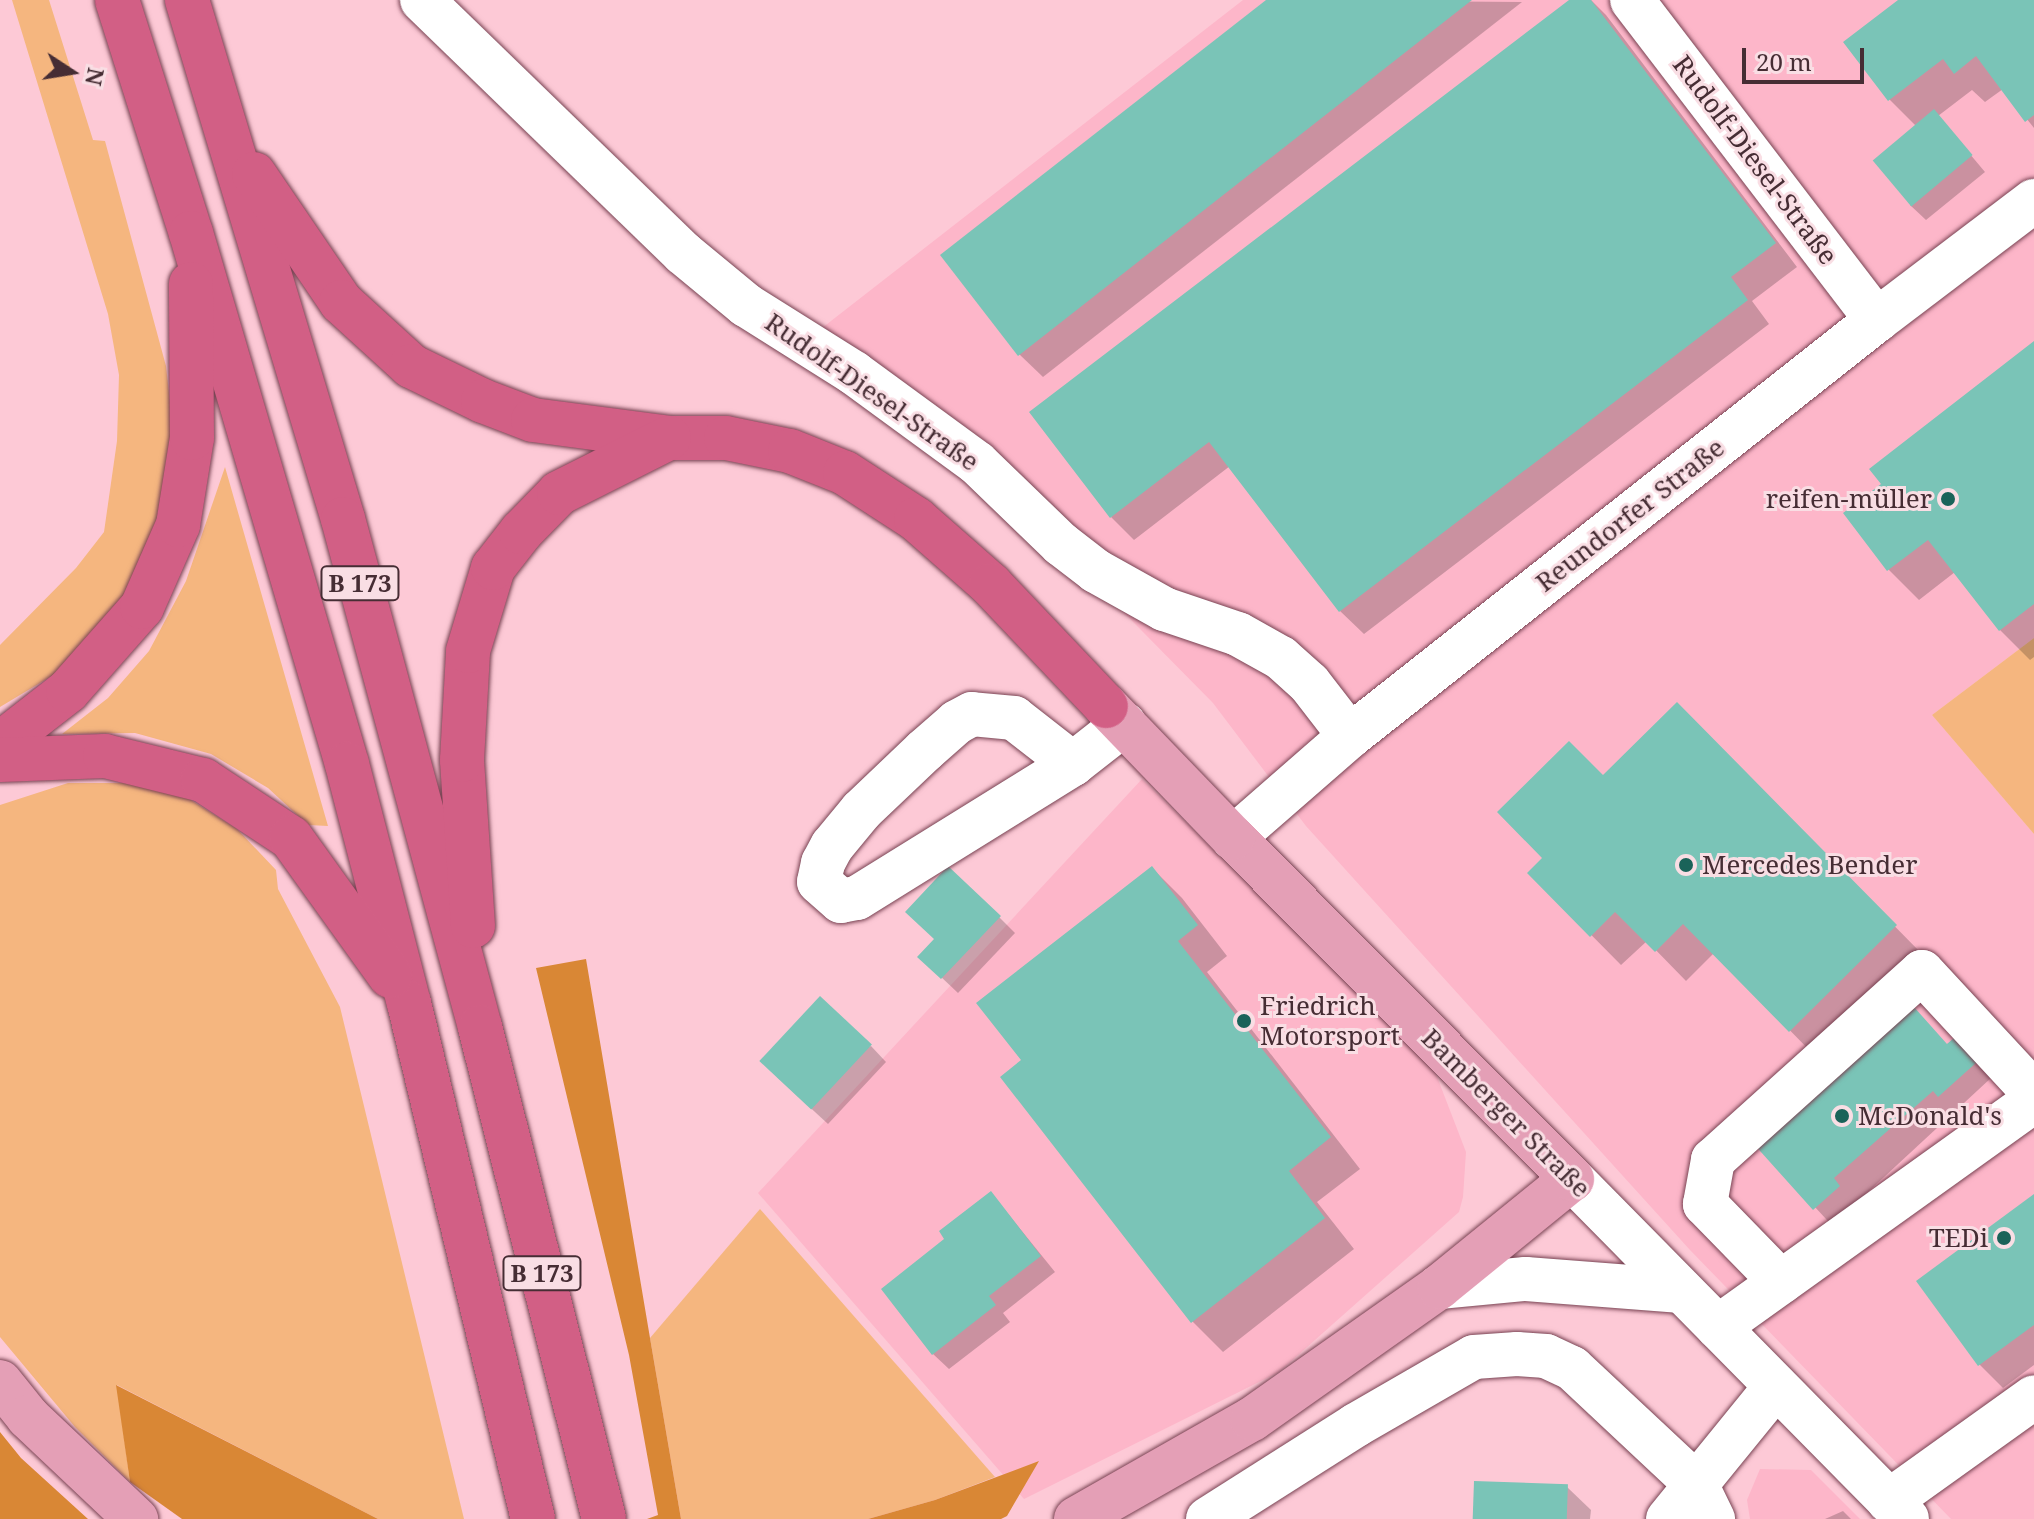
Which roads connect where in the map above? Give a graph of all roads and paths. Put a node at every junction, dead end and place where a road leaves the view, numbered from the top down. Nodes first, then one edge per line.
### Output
1 (117, 0) edge
2 (187, 0) edge
3 (422, 0) edge
4 (1632, 0) edge
5 (232, 140) junction
6 (2034, 201) edge
7 (191, 233) junction
8 (1877, 320) junction
9 (669, 438) junction
10 (1115, 715) junction
11 (1350, 736) junction
12 (0, 744) edge
13 (0, 760) edge
14 (1073, 764) junction
15 (1233, 838) junction
16 (409, 1003) junction
17 (480, 1027) junction
18 (2034, 1093) edge
19 (2034, 1101) edge
20 (1572, 1179) junction
21 (1781, 1282) junction
22 (1439, 1287) junction
23 (1682, 1291) junction
24 (1718, 1327) junction
25 (0, 1382) edge
26 (1776, 1386) junction
27 (2034, 1397) edge
28 (1705, 1502) edge
29 (1898, 1510) edge
30 (136, 1519) edge
31 (533, 1519) edge
32 (604, 1519) edge
33 (1076, 1519) edge
34 (1208, 1519) edge
35 (1668, 1519) edge

1 - 7 highway, B 173
2 - 5 highway, B 173
3 - 11 street, Rudolf-Diesel-Straße
4 - 8 street, Rudolf-Diesel-Straße
5 - 9 highway
5 - 17 highway, B 173
6 - 8 street, Reundorfer Straße
7 - 12 highway
7 - 16 highway, B 173
8 - 11 street, Reundorfer Straße
9 - 10 highway
9 - 17 highway
10 - 14 street
10 - 15 main road, Bamberger Straße
11 - 15 street, Reundorfer Straße
13 - 16 highway
14 - 14 street
15 - 20 main road, Bamberger Straße
16 - 31 highway, B 173
17 - 32 highway, B 173
18 - 21 street
19 - 21 street
20 - 22 main road
20 - 23 street, Bamberger Straße
21 - 24 street
22 - 23 street
22 - 33 main road
23 - 24 street, Bamberger Straße
24 - 26 street, Bamberger Straße
25 - 30 main road
26 - 28 street
26 - 29 street, Bamberger Straße
27 - 29 street
28 - 34 street
28 - 35 street

